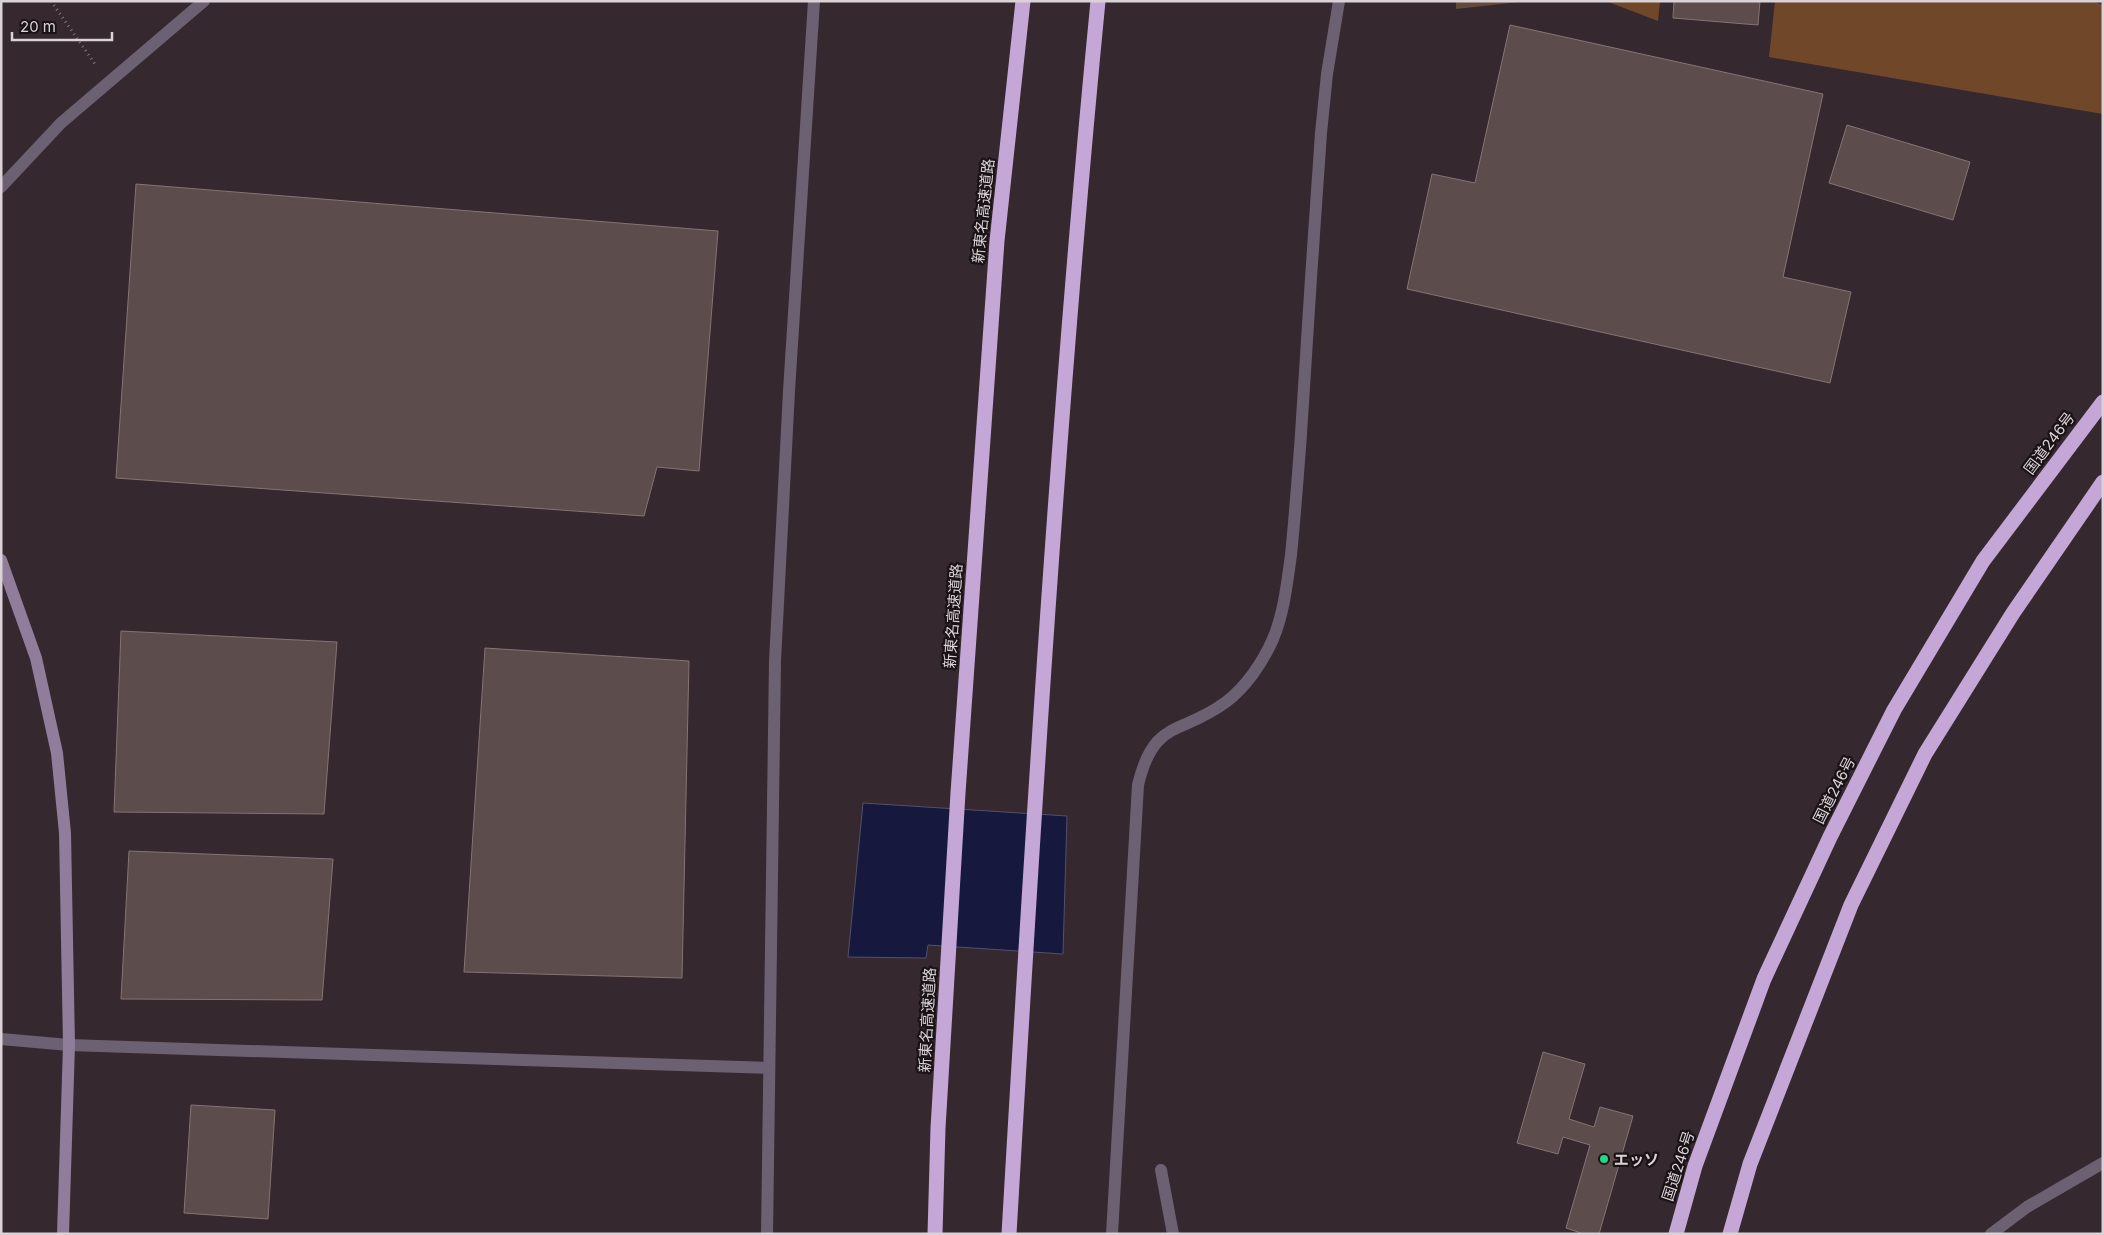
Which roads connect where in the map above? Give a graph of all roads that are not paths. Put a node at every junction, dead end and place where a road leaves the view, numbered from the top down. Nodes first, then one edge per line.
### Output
1 (204, 1) edge
2 (814, 1) edge
3 (1023, 1) edge
4 (1098, 1) edge
5 (1339, 1) edge
6 (1, 187) edge
7 (2103, 402) edge
8 (2103, 482) edge
9 (1, 560) edge
10 (1, 1039) edge
11 (69, 1045) junction
12 (769, 1068) junction
13 (938, 1128) junction
14 (2103, 1163) edge
15 (1161, 1170) dead end
16 (63, 1234) edge
17 (767, 1234) edge
18 (930, 1234) edge
19 (935, 1234) edge
20 (1009, 1234) edge
21 (1112, 1234) edge
22 (1173, 1234) edge
23 (1676, 1234) edge
24 (1730, 1234) edge
25 (1991, 1234) edge

1 - 6 street
2 - 12 street
3 - 13 highway, 新東名高速道路
4 - 20 highway
5 - 21 street
7 - 23 highway, 国道246号
8 - 24 highway
9 - 11 street
10 - 11 street
11 - 12 street
11 - 16 street
12 - 17 street
13 - 18 highway
13 - 19 highway, 新東名高速道路
14 - 25 street
15 - 22 street

